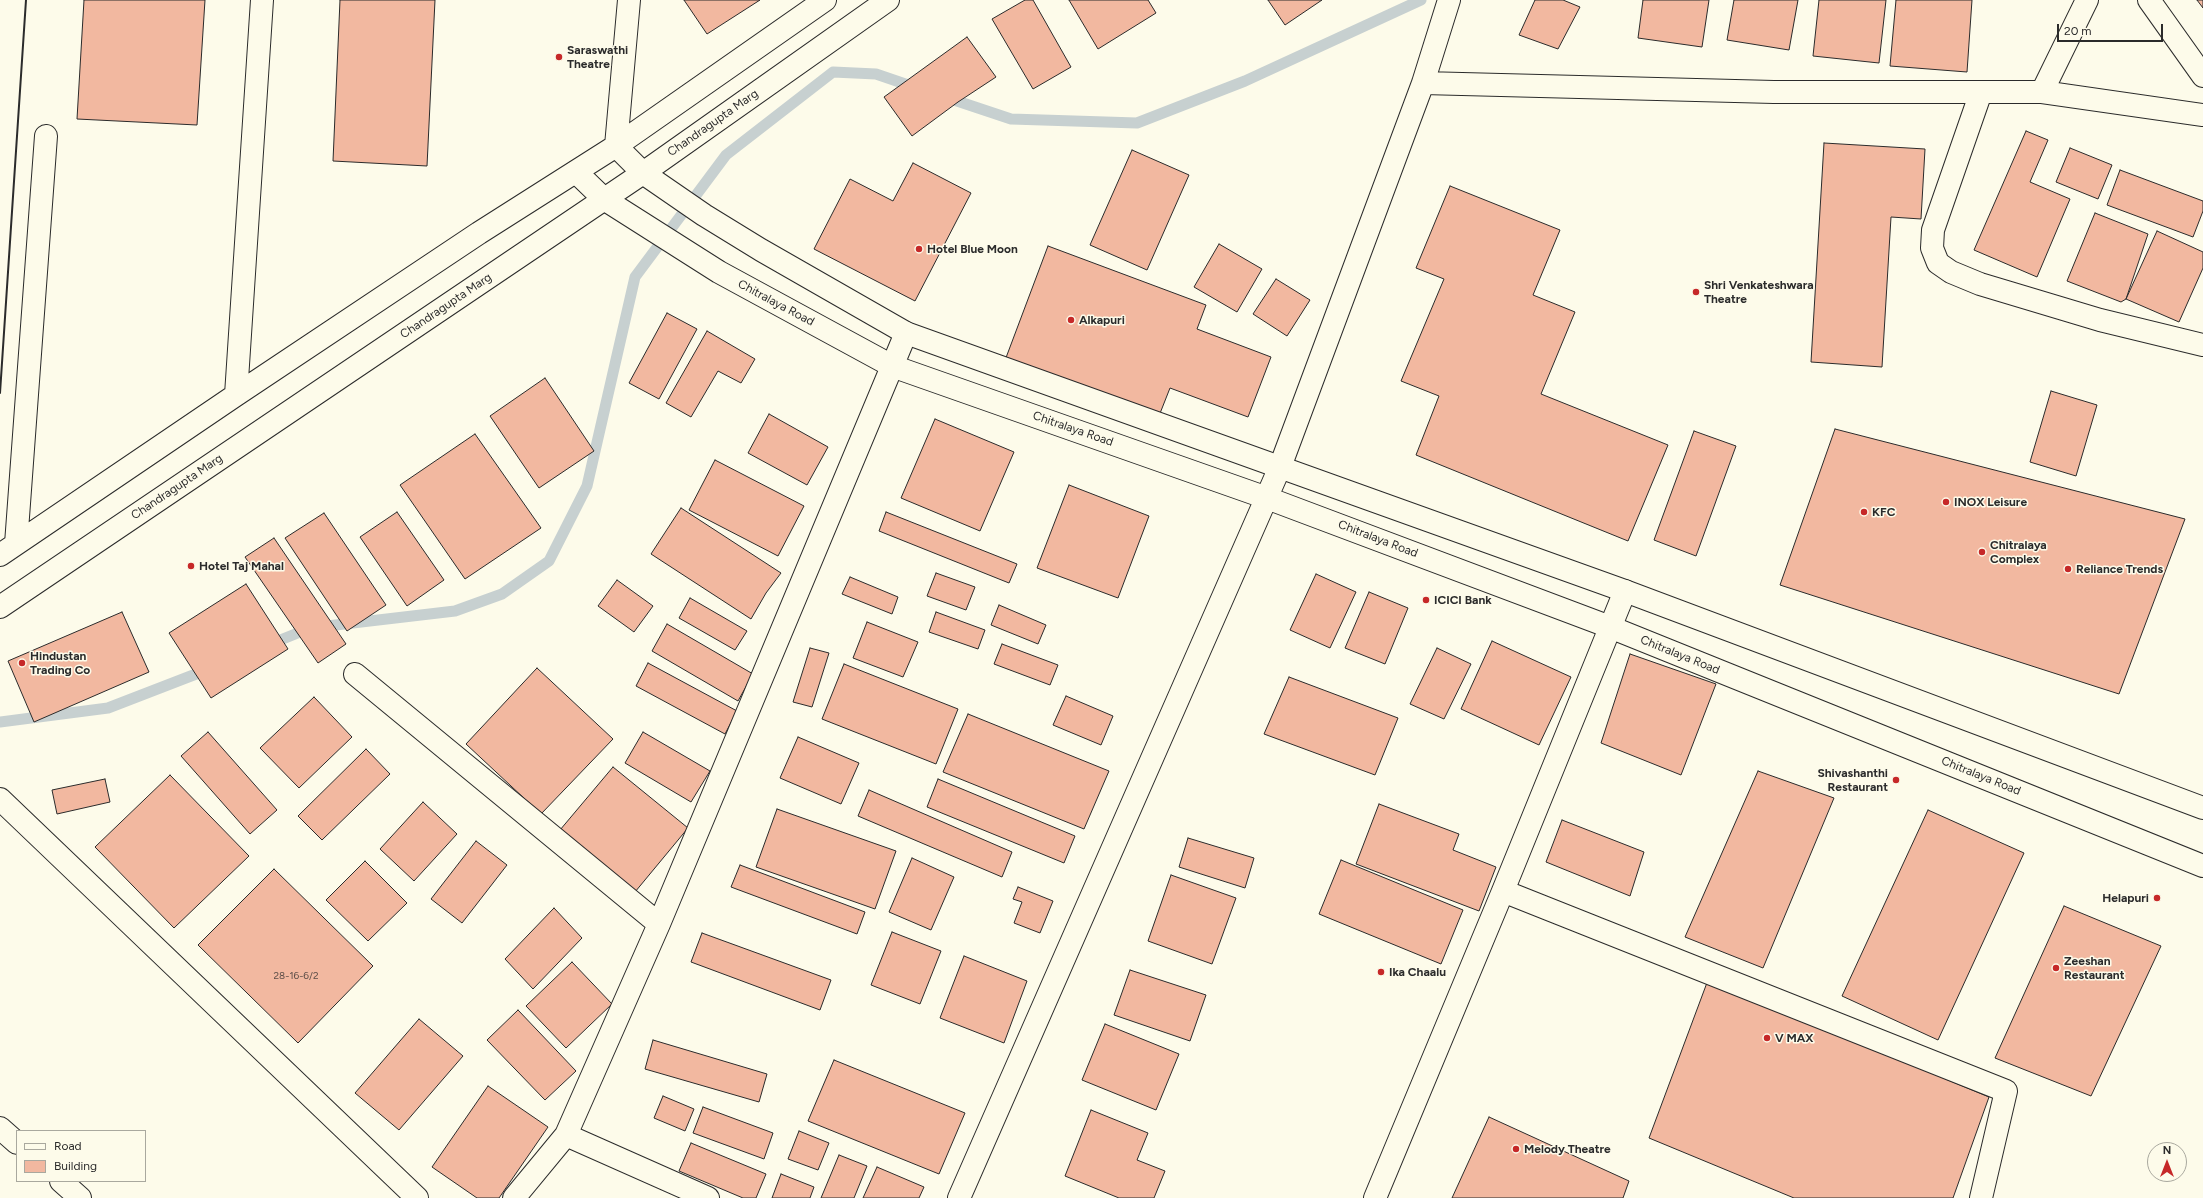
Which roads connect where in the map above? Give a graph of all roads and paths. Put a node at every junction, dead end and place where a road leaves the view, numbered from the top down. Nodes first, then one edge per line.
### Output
1 (262, 0) edge
2 (629, 0) edge
3 (825, 0) edge
4 (888, 0) edge
5 (2086, 0) edge
6 (2149, 0) edge
7 (1446, 10) edge
8 (2203, 76) edge
9 (1423, 83) junction
10 (1981, 92) junction
11 (2042, 92) junction
12 (2203, 115) edge
13 (46, 136) dead end
14 (616, 146) junction
15 (576, 172) junction
16 (643, 173) junction
17 (604, 199) junction
18 (906, 333) junction
19 (2203, 345) edge
20 (892, 366) junction
21 (236, 395) junction
22 (1280, 467) junction
23 (1267, 498) junction
24 (8, 550) edge
25 (1625, 591) junction
26 (0, 607) edge
27 (1610, 626) junction
28 (355, 674) dead end
29 (1, 800) edge
30 (2203, 808) edge
31 (2203, 866) edge
32 (1503, 891) junction
33 (659, 924) junction
34 (0, 1128) edge
35 (566, 1135) junction
36 (16, 1142) edge
37 (62, 1182) edge
38 (80, 1198) edge
39 (417, 1198) edge
40 (514, 1198) edge
41 (708, 1198) edge
42 (960, 1198) edge
43 (1375, 1198) edge
44 (1981, 1198) edge

1 - 21 street
2 - 14 street
3 - 14 street
4 - 16 street, Chandragupta Marg
5 - 11 street
6 - 8 street
7 - 9 street
9 - 10 street
9 - 22 street
10 - 11 street
10 - 19 street
11 - 12 street
13 - 24 street
14 - 15 street
14 - 16 street
15 - 17 street, Chitralaya Road
15 - 21 street
16 - 17 street, Chandragupta Marg
16 - 18 street
17 - 20 street, Chitralaya Road
17 - 26 street, Chandragupta Marg
18 - 20 street
18 - 22 street
20 - 23 street, Chitralaya Road
20 - 33 street
21 - 24 street
22 - 23 street
22 - 25 street
23 - 27 street, Chitralaya Road
23 - 42 street
25 - 27 street
25 - 30 street
27 - 31 street, Chitralaya Road
27 - 32 street
28 - 33 street
29 - 39 street
32 - 43 street
32 - 44 street
33 - 35 street
34 - 36 street
35 - 40 street
35 - 41 street
37 - 38 street

